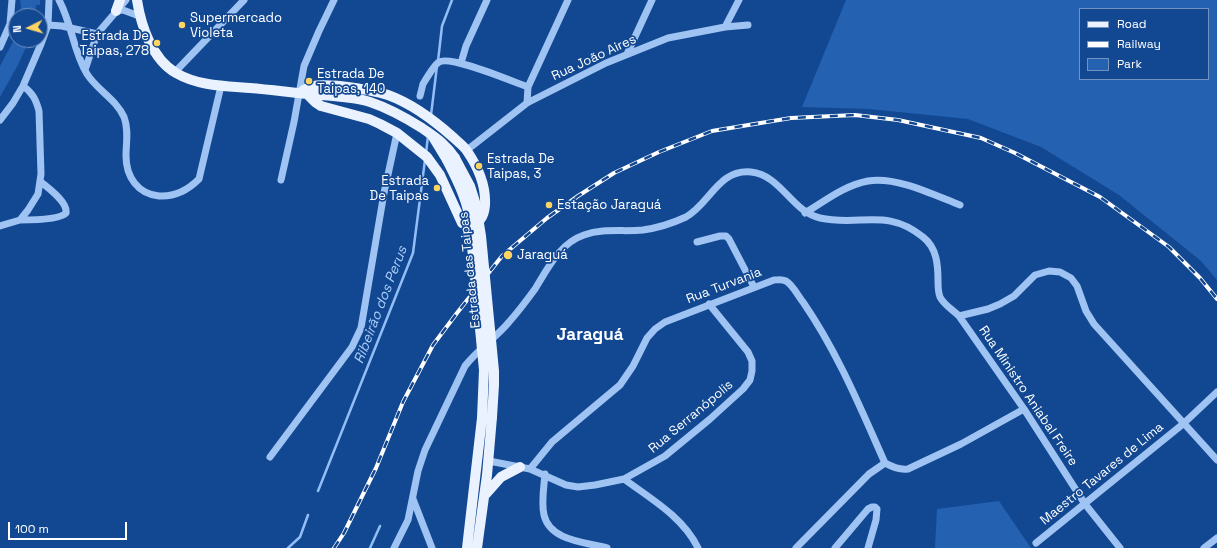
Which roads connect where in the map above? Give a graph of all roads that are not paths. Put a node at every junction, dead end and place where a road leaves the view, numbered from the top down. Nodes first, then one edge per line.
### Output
1 (12, 0) edge
2 (50, 0) edge
3 (59, 0) edge
4 (120, 0) edge
5 (126, 0) edge
6 (137, 0) edge
7 (244, 0) edge
8 (334, 0) edge
9 (487, 0) edge
10 (568, 0) edge
11 (652, 0) edge
12 (739, 0) edge
13 (116, 11) junction
14 (140, 16) junction
15 (48, 25) joint
16 (748, 25) dead end
17 (725, 27) junction
18 (71, 28) junction
19 (97, 34) junction
20 (0, 47) edge
21 (39, 48) edge
22 (627, 54) junction
23 (462, 63) junction
24 (85, 70) junction
25 (175, 72) junction
26 (23, 86) junction
27 (221, 86) junction
28 (528, 87) junction
29 (303, 93) junction
30 (420, 96) dead end
31 (527, 103) junction
32 (0, 120) edge
33 (397, 134) junction
34 (467, 150) junction
35 (280, 180) dead end
36 (40, 182) junction
37 (960, 205) dead end
38 (805, 213) junction
39 (20, 220) junction
40 (0, 226) edge
41 (697, 242) dead end
42 (754, 287) junction
43 (709, 304) junction
44 (959, 316) junction
45 (1217, 392) edge
46 (1024, 409) junction
47 (487, 418) junction
48 (1184, 424) junction
49 (270, 457) dead end
50 (1217, 460) edge
51 (489, 461) junction
52 (885, 463) junction
53 (525, 468) junction
54 (545, 474) junction
55 (624, 479) junction
56 (485, 495) junction
57 (413, 499) junction
58 (1085, 504) junction
59 (1217, 538) edge
60 (1036, 543) dead end
61 (394, 548) edge
62 (432, 548) edge
63 (467, 548) edge
64 (478, 548) edge
65 (607, 548) edge
66 (698, 548) edge
67 (796, 548) edge
68 (835, 548) edge
69 (868, 548) edge
70 (1120, 548) edge
71 (1204, 548) edge

1 - 20 street
2 - 15 street
3 - 18 street
4 - 13 main road
5 - 13 street
6 - 14 main road, Estrada das Taipas
7 - 25 street
8 - 29 street
9 - 23 street
10 - 28 street
11 - 22 street
12 - 17 street
13 - 14 street
13 - 19 street
14 - 25 main road, Estrada das Taipas
15 - 18 street
16 - 17 street, Rua João Aires
17 - 22 street, Rua João Aires
18 - 19 street
18 - 24 street
19 - 24 street
21 - 26 street
22 - 31 street, Rua João Aires
23 - 28 street
23 - 30 street
24 - 27 street
25 - 27 main road, Estrada das Taipas
26 - 32 street
26 - 36 street
27 - 29 main road, Estrada das Taipas
28 - 31 street
29 - 33 main road
29 - 34 main road
29 - 35 street
29 - 47 main road, Estrada das Taipas, bridge
31 - 34 street, Rua João Aires
33 - 34 main road
33 - 49 street
36 - 39 street
36 - 39 street
37 - 38 street
38 - 44 street, Rua Ministro Aniabal Freire
38 - 57 street
39 - 40 street
41 - 42 street
42 - 43 street, Rua Turvania
42 - 52 street, Rua Turvania
43 - 53 street, Rua Turvania
43 - 55 street, Rua Serranópolis
44 - 46 street, Rua Ministro Aniabal Freire
44 - 48 street
45 - 48 street, Maestro Tavares de Lima
46 - 52 street
46 - 58 street, Rua Ministro Aniabal Freire
47 - 51 main road
47 - 63 main road
48 - 50 street
48 - 58 street, Maestro Tavares de Lima
51 - 53 street, Rua Serranópolis
51 - 56 main road
52 - 67 street
53 - 54 street, Rua Serranópolis
53 - 56 main road
54 - 55 street, Rua Serranópolis
54 - 65 street
55 - 66 street
56 - 64 main road
57 - 61 street
57 - 62 street
58 - 60 street, Maestro Tavares de Lima
58 - 70 street, Rua Ministro Aniabal Freire
59 - 71 street
68 - 69 street

